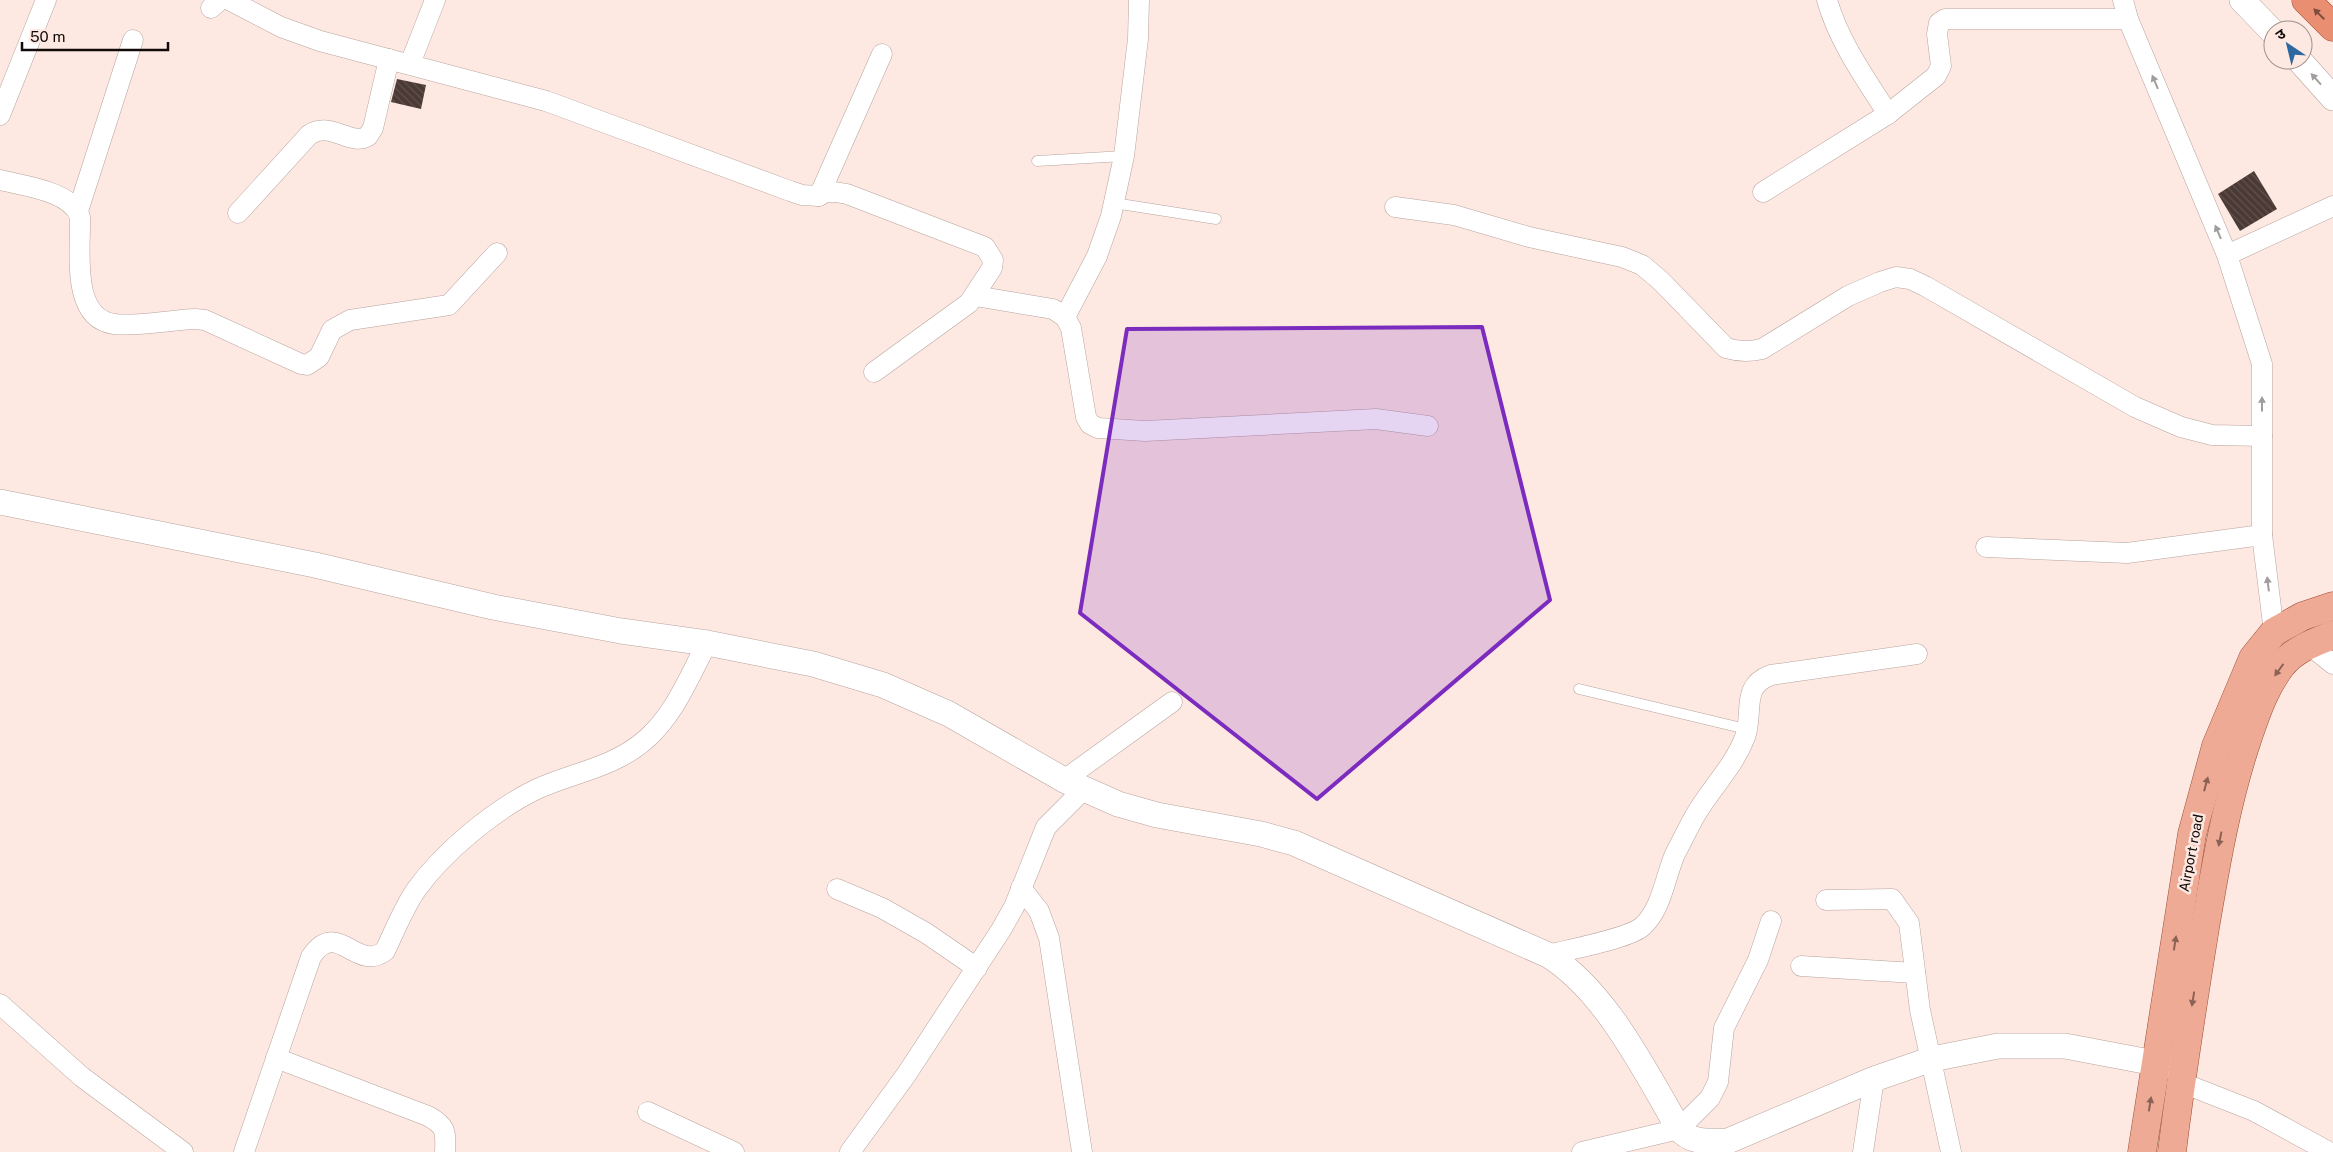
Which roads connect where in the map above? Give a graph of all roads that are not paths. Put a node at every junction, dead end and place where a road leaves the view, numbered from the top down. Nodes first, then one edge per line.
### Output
1 (46, 0) edge
2 (229, 0) edge
3 (435, 0) edge
4 (1139, 0) edge
5 (1827, 0) edge
6 (2242, 0) edge
7 (2306, 0) edge
8 (2126, 9) edge
9 (2263, 22) edge
10 (2333, 27) edge
11 (133, 40) dead end
12 (882, 54) dead end
13 (389, 59) junction
14 (410, 64) junction
15 (2308, 70) edge
16 (2333, 98) edge
17 (1888, 114) junction
18 (0, 115) edge
19 (1124, 156) junction
20 (1037, 161) dead end
21 (0, 180) edge
22 (1763, 192) dead end
23 (819, 196) junction
24 (1114, 203) junction
25 (2333, 206) edge
26 (1395, 207) dead end
27 (78, 211) junction
28 (238, 213) dead end
29 (1216, 219) dead end
30 (497, 253) dead end
31 (2227, 255) junction
32 (975, 296) junction
33 (1065, 317) junction
34 (874, 372) dead end
35 (1428, 426) dead end
36 (2262, 436) junction
37 (0, 502) edge
38 (2262, 536) junction
39 (1986, 548) dead end
40 (2333, 606) edge
41 (2274, 632) junction
42 (2321, 639) edge
43 (707, 643) junction
44 (1917, 654) dead end
45 (2333, 664) edge
46 (1579, 689) dead end
47 (1172, 702) dead end
48 (1746, 729) junction
49 (1074, 785) junction
50 (1021, 888) junction
51 (837, 889) dead end
52 (1826, 900) dead end
53 (1770, 920) dead end
54 (1548, 955) junction
55 (1801, 966) dead end
56 (977, 968) junction
57 (1915, 973) junction
58 (0, 1004) edge
59 (276, 1058) junction
60 (1932, 1059) junction
61 (2173, 1071) junction
62 (1874, 1079) junction
63 (648, 1112) dead end
64 (1679, 1130) junction
65 (183, 1152) edge
66 (244, 1152) edge
67 (445, 1152) edge
68 (734, 1152) edge
69 (850, 1152) edge
70 (1082, 1152) edge
71 (1582, 1152) edge
72 (1863, 1152) edge
73 (1951, 1152) edge
74 (2142, 1152) edge
75 (2172, 1152) edge
76 (2329, 1152) edge

1 - 18 street
2 - 13 street
3 - 14 street
4 - 19 street
5 - 17 street
6 - 9 street
10 -> 7 highway
8 - 17 street
31 -> 8 street
11 - 27 street
12 - 23 street
13 - 14 street
13 - 28 street
14 - 23 street
16 -> 15 street
17 - 22 street
19 - 20 lane
19 - 24 street
21 - 27 street
23 - 32 street
24 - 29 lane
24 - 33 street
25 - 31 street
26 - 36 street
27 - 30 street
36 -> 31 street
32 - 33 street
32 - 34 street
33 - 35 street
36 - 38 street
37 - 43 street
38 - 39 street
41 -> 38 street
40 - 41 main road, Airport road
61 -> 41 main road, Airport road
42 - 45 street
42 -> 61 main road
43 - 49 street
43 - 59 street
44 - 48 street
46 - 48 lane
47 - 49 street
48 - 54 street
49 - 50 street
49 - 54 street
50 - 56 street
50 - 70 street
51 - 56 street
52 - 57 street
53 - 64 street
54 - 64 street
55 - 57 street
56 - 69 street
57 - 60 street
58 - 65 street
59 - 66 street
59 - 67 street
60 - 61 street
60 - 62 street
60 - 73 street
74 -> 61 main road, Airport road
61 - 75 main road
61 - 76 street
62 - 64 street
62 - 72 street
63 - 68 street
64 - 71 street

